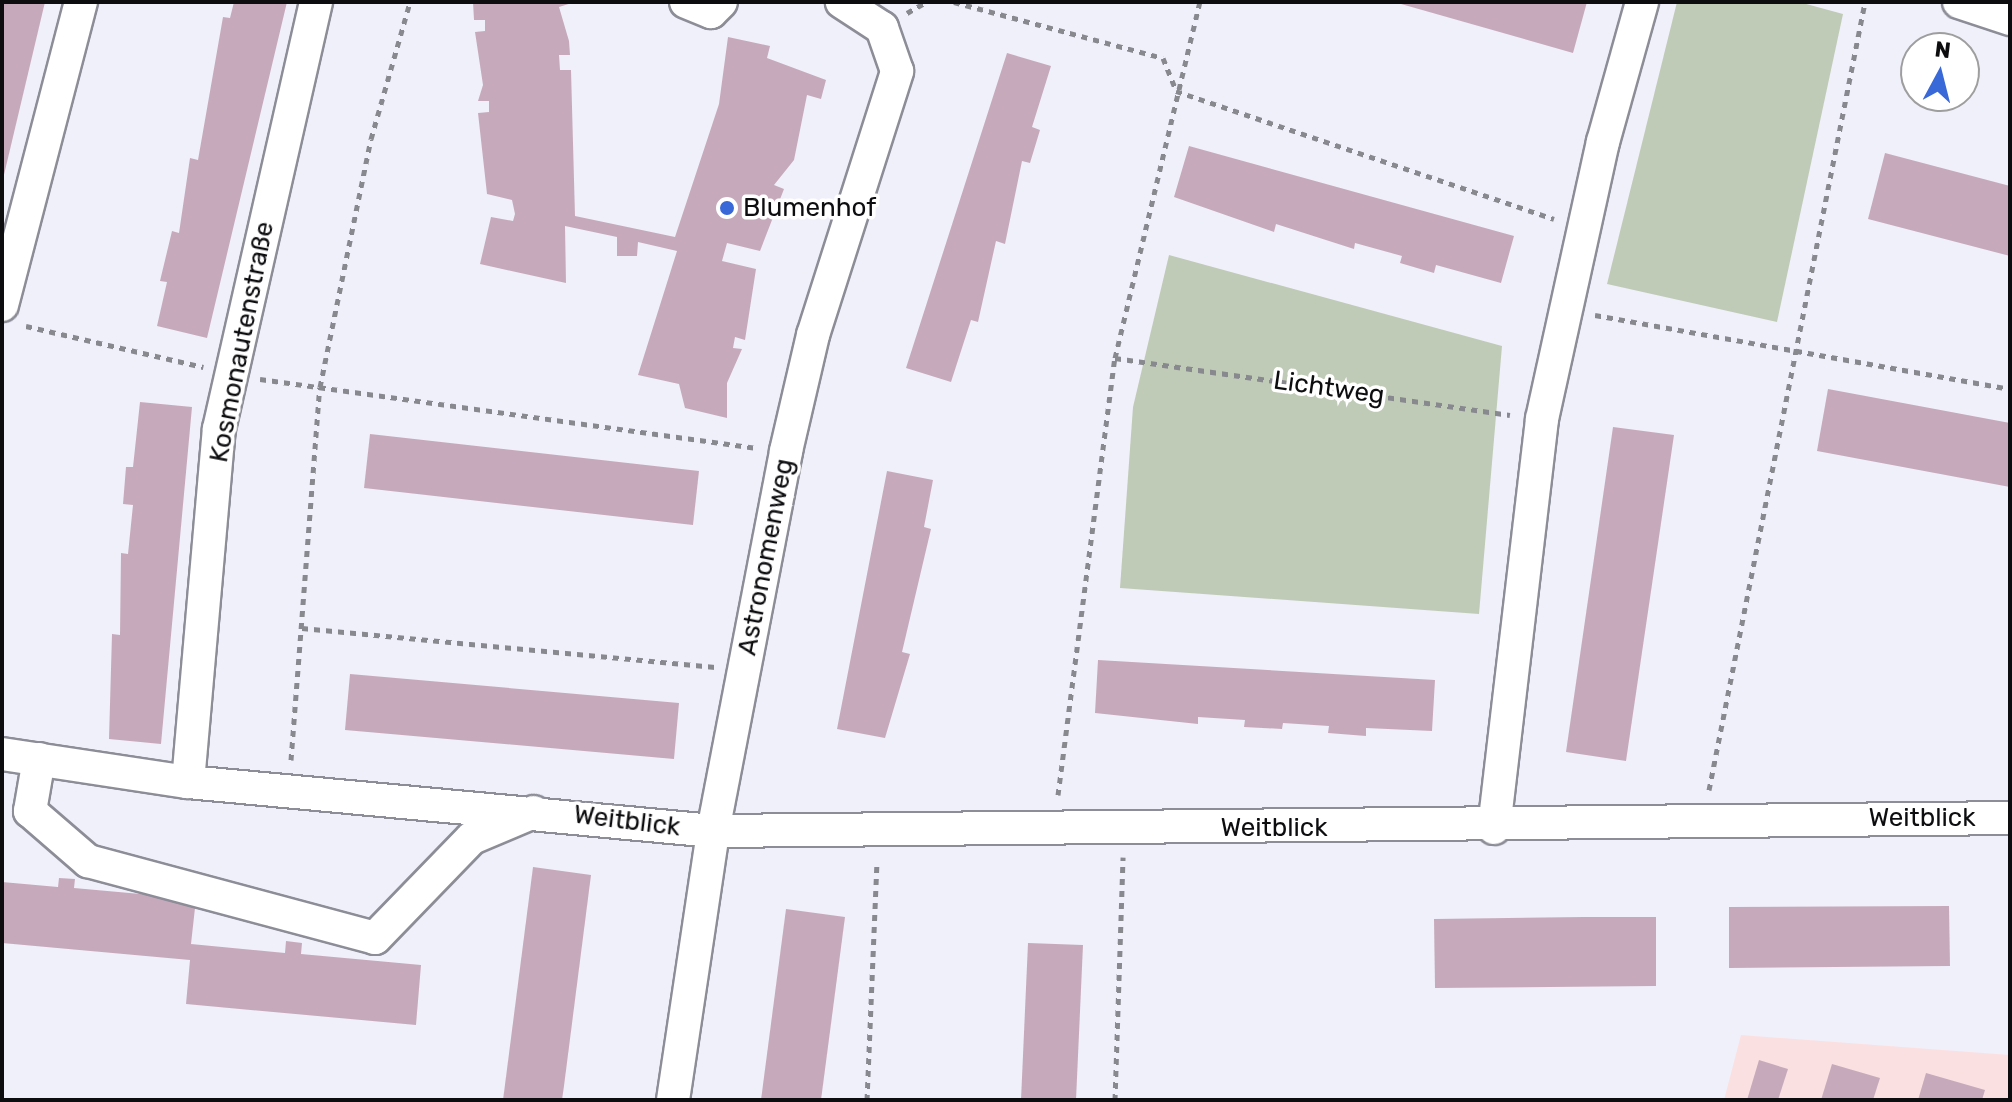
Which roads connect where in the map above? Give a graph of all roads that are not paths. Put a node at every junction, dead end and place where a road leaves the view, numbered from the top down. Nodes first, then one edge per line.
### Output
1 (81, 2) edge
2 (316, 2) edge
3 (686, 2) edge
4 (721, 2) edge
5 (842, 2) edge
6 (1642, 2) edge
7 (1959, 2) edge
8 (2010, 19) edge
9 (9, 314) edge
10 (2, 754) edge
11 (39, 759) junction
12 (188, 782) junction
13 (539, 810) junction
14 (2010, 818) edge
15 (1494, 828) junction
16 (713, 831) junction
17 (673, 1100) edge

1 - 9 street
2 - 12 street, Kosmonautenstraße
3 - 4 street
5 - 16 street, Astronomenweg
6 - 15 street
7 - 8 street
10 - 11 street, Weitblick
11 - 12 street, Weitblick
11 - 13 street, Weitblick
12 - 13 street, Weitblick
13 - 16 street, Weitblick
14 - 15 street, Weitblick
15 - 16 street, Weitblick
16 - 17 street, Astronomenweg

